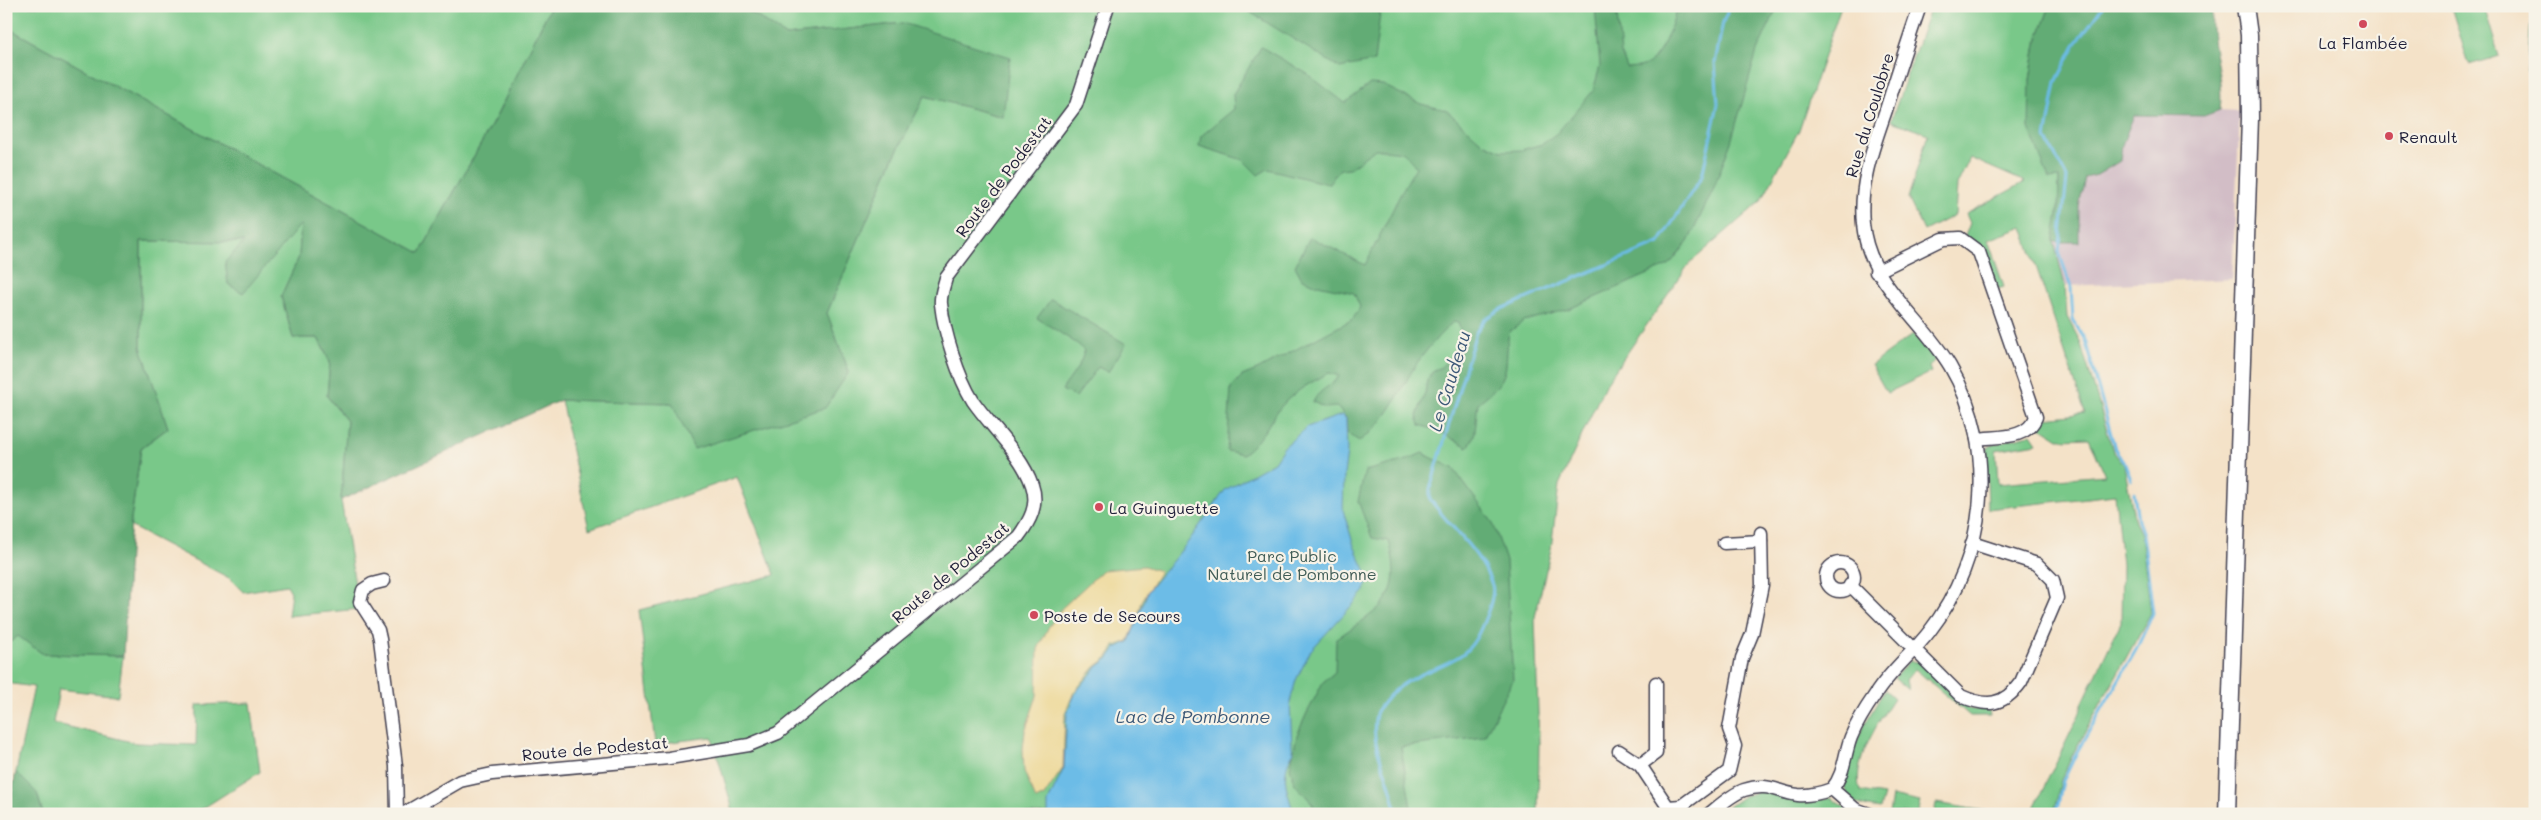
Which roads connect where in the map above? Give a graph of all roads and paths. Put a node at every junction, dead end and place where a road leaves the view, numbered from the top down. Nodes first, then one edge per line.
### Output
1 (1108, 6) edge
2 (1920, 6) edge
3 (2245, 6) edge
4 (1876, 272) junction
5 (1977, 438) junction
6 (1724, 543) dead end
7 (1972, 543) junction
8 (384, 582) dead end
9 (1850, 585) dead end
10 (1915, 648) junction
11 (1656, 683) dead end
12 (1619, 751) dead end
13 (1640, 765) junction
14 (1832, 789) junction
15 (1684, 810) edge
16 (397, 814) edge
17 (403, 814) edge
18 (1708, 814) edge
19 (1869, 814) edge
20 (2227, 814) edge

1 - 17 street, Route de Podestat
2 - 4 street, Rue du Coulobre
3 - 20 main road
4 - 5 street, Rue du Coulobre
4 - 5 street
5 - 7 street, Rue du Coulobre
6 - 15 street
7 - 10 street, Rue du Coulobre
7 - 10 street
8 - 16 street
9 - 10 street
10 - 14 street, Rue du Coulobre
11 - 13 street
12 - 13 street
13 - 15 street
14 - 18 street
14 - 19 street

